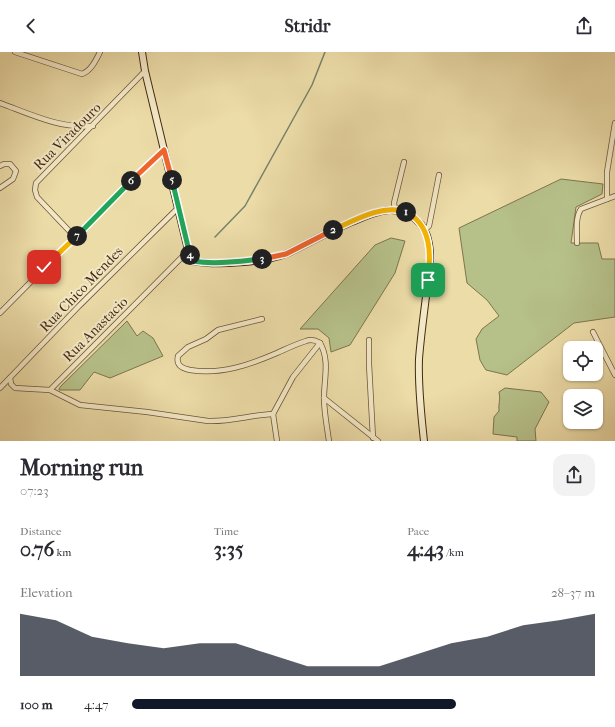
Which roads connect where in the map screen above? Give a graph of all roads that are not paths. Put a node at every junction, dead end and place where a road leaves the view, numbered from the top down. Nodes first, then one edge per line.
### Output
1 (15, 52) edge
2 (100, 52) edge
3 (142, 52) edge
4 (145, 71) junction
5 (0, 103) edge
6 (615, 122) edge
7 (93, 126) junction
8 (164, 150) junction
9 (404, 162) dead end
10 (0, 166) edge
11 (439, 175) dead end
12 (0, 188) edge
13 (615, 196) edge
14 (607, 199) junction
15 (179, 207) junction
16 (395, 210) junction
17 (425, 230) junction
18 (76, 237) junction
19 (577, 243) dead end
20 (189, 250) junction
21 (0, 313) edge
22 (262, 319) dead end
23 (593, 332) dead end
24 (369, 340) dead end
25 (320, 343) junction
26 (615, 375) edge
27 (10, 378) junction
28 (0, 388) edge
29 (50, 390) junction
30 (324, 398) junction
31 (273, 414) junction
32 (375, 439) edge
33 (276, 441) edge
34 (328, 441) edge
35 (424, 441) edge

1 - 2 street
3 - 4 main road
4 - 7 street, Rua Viradouro
4 - 8 main road
5 - 7 street
6 - 14 street
7 - 18 street, Rua Viradouro
8 - 15 main road
8 - 18 street
9 - 16 street
10 - 12 street
11 - 17 street
13 - 14 street
14 - 19 street
15 - 20 main road
15 - 27 street, Rua Chico Mendes
16 - 17 main road
16 - 20 main road
17 - 35 main road
18 - 21 street
20 - 29 street, Rua Anastacio
22 - 25 street
23 - 26 street
24 - 32 street
25 - 30 street
25 - 31 street
27 - 28 street, Rua Chico Mendes
27 - 29 street
29 - 31 street
30 - 32 street
30 - 34 street
31 - 33 street

